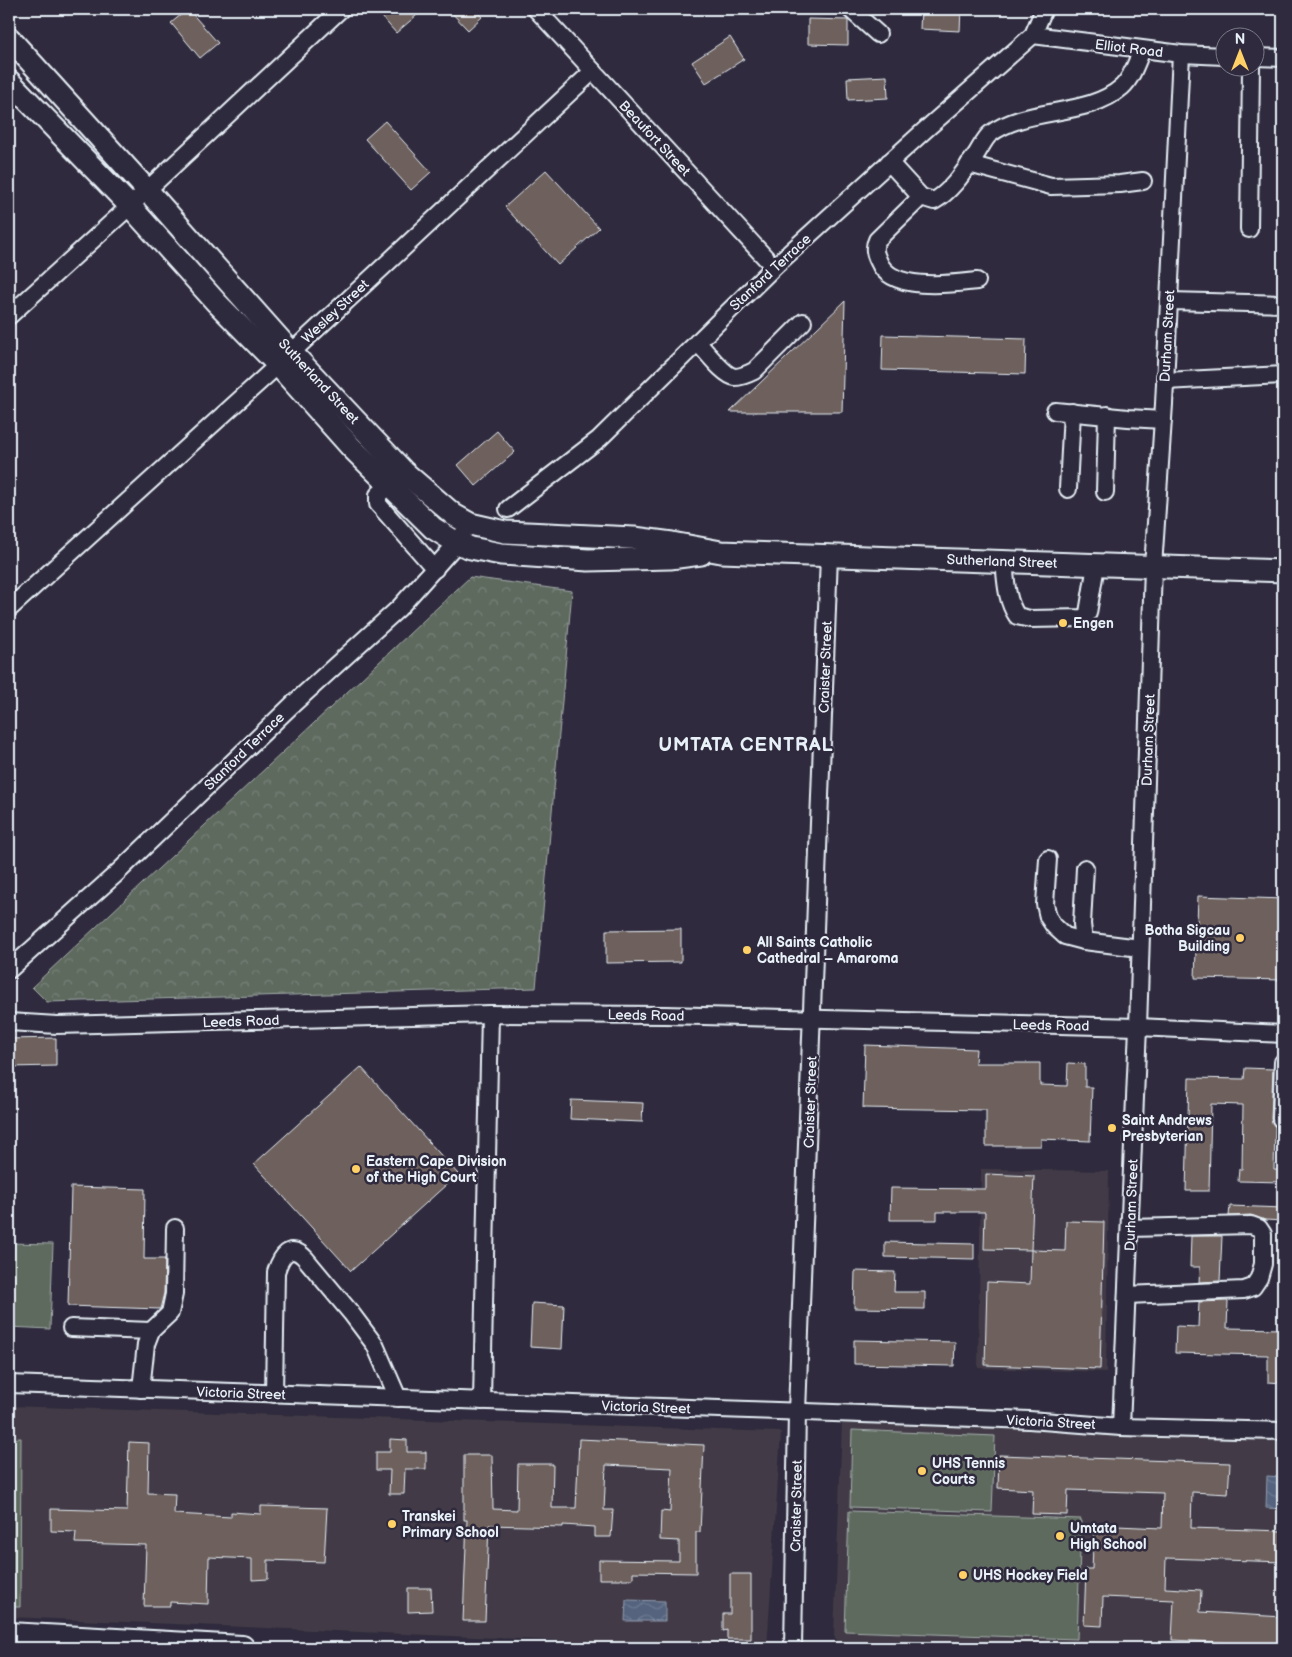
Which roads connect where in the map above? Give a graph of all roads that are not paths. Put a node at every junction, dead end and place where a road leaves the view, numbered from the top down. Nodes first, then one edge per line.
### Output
1 (341, 9) edge
2 (536, 9) edge
3 (850, 9) edge
4 (1037, 18) edge
5 (878, 34) dead end
6 (9, 38) edge
7 (1142, 50) junction
8 (1182, 54) junction
9 (1214, 56) edge
10 (1264, 57) edge
11 (1283, 58) edge
12 (593, 72) junction
13 (1251, 78) edge
14 (9, 81) edge
15 (889, 162) junction
16 (969, 164) junction
17 (1143, 181) dead end
18 (147, 190) junction
19 (921, 197) junction
20 (130, 206) junction
21 (1249, 229) dead end
22 (774, 267) junction
23 (977, 282) dead end
24 (1169, 301) junction
25 (1283, 304) edge
26 (9, 316) edge
27 (802, 322) dead end
28 (697, 342) junction
29 (284, 359) junction
30 (1283, 375) edge
31 (1165, 381) junction
32 (1054, 411) dead end
33 (1072, 412) junction
34 (1107, 415) junction
35 (1163, 420) junction
36 (390, 485) junction
37 (1068, 490) dead end
38 (1105, 492) dead end
39 (508, 509) dead end
40 (470, 524) junction
41 (457, 543) junction
42 (721, 552) junction
43 (829, 555) junction
44 (1004, 561) junction
45 (1096, 565) junction
46 (1153, 567) junction
47 (434, 569) junction
48 (1283, 571) edge
49 (9, 609) edge
50 (1048, 859) dead end
51 (1086, 868) dead end
52 (1084, 941) junction
53 (1140, 948) junction
54 (9, 970) edge
55 (490, 1014) junction
56 (813, 1019) junction
57 (9, 1022) edge
58 (1138, 1027) junction
59 (1283, 1034) edge
60 (1283, 1062) edge
61 (1281, 1119) dead end
62 (175, 1228) dead end
63 (1130, 1228) junction
64 (1127, 1295) junction
65 (71, 1328) dead end
66 (150, 1331) junction
67 (9, 1384) edge
68 (141, 1389) junction
69 (274, 1394) junction
70 (398, 1398) junction
71 (482, 1402) junction
72 (797, 1412) junction
73 (1121, 1427) junction
74 (1283, 1431) edge
75 (9, 1635) edge
76 (242, 1648) edge
77 (793, 1648) edge

1 - 18 street
2 - 12 street, Beaufort Street
3 - 5 street
4 - 7 street, Elliot Road
4 - 15 street, Stanford Terrace
6 - 18 main road, Sutherland Street
7 - 8 street, Elliot Road
7 - 16 street
8 - 9 street, Elliot Road
8 - 24 street, Durham Street
10 - 11 street
12 - 22 street, Beaufort Street
12 - 29 street, Wesley Street
13 - 21 street
14 - 20 main road, Sutherland Street
15 - 19 street
15 - 22 street, Stanford Terrace
16 - 17 street
16 - 19 street
18 - 20 street
18 - 29 main road, Sutherland Street
19 - 23 street
20 - 26 street
20 - 29 main road, Sutherland Street
22 - 28 street, Stanford Terrace
24 - 25 street
24 - 31 street, Durham Street
27 - 28 street
28 - 39 street, Stanford Terrace
29 - 36 main road, Sutherland Street
29 - 40 main road, Sutherland Street
29 - 49 street, Wesley Street
30 - 31 street
31 - 35 street, Durham Street
32 - 33 street
33 - 34 street
33 - 37 street
34 - 35 street
34 - 38 street
35 - 46 street, Durham Street
36 - 41 main road, Sutherland Street
36 - 47 street
40 - 41 street, Stanford Terrace
40 - 42 main road, Sutherland Street
41 - 42 main road, Sutherland Street
41 - 47 street, Stanford Terrace
42 - 43 main road, Sutherland Street
43 - 44 main road, Sutherland Street
43 - 56 street, Craister Street
44 - 45 main road, Sutherland Street
44 - 45 street
45 - 46 main road, Sutherland Street
46 - 48 main road, Sutherland Street
46 - 53 street, Durham Street
47 - 54 street, Stanford Terrace
50 - 52 street
51 - 52 street
52 - 53 street
53 - 58 street, Durham Street
55 - 56 street, Leeds Road
55 - 57 street, Leeds Road
55 - 71 street
56 - 58 street, Leeds Road
56 - 72 street, Craister Street
58 - 59 street, Leeds Road
58 - 63 street, Durham Street
60 - 61 street
62 - 66 street
63 - 64 street, Durham Street
63 - 64 street
64 - 73 street, Durham Street
65 - 66 street
66 - 68 street
67 - 68 street, Victoria Street
68 - 69 street, Victoria Street
69 - 70 street, Victoria Street
69 - 70 street
70 - 71 street, Victoria Street
71 - 72 street, Victoria Street
72 - 73 street, Victoria Street
72 - 77 street, Craister Street
73 - 74 street, Victoria Street
75 - 76 highway

